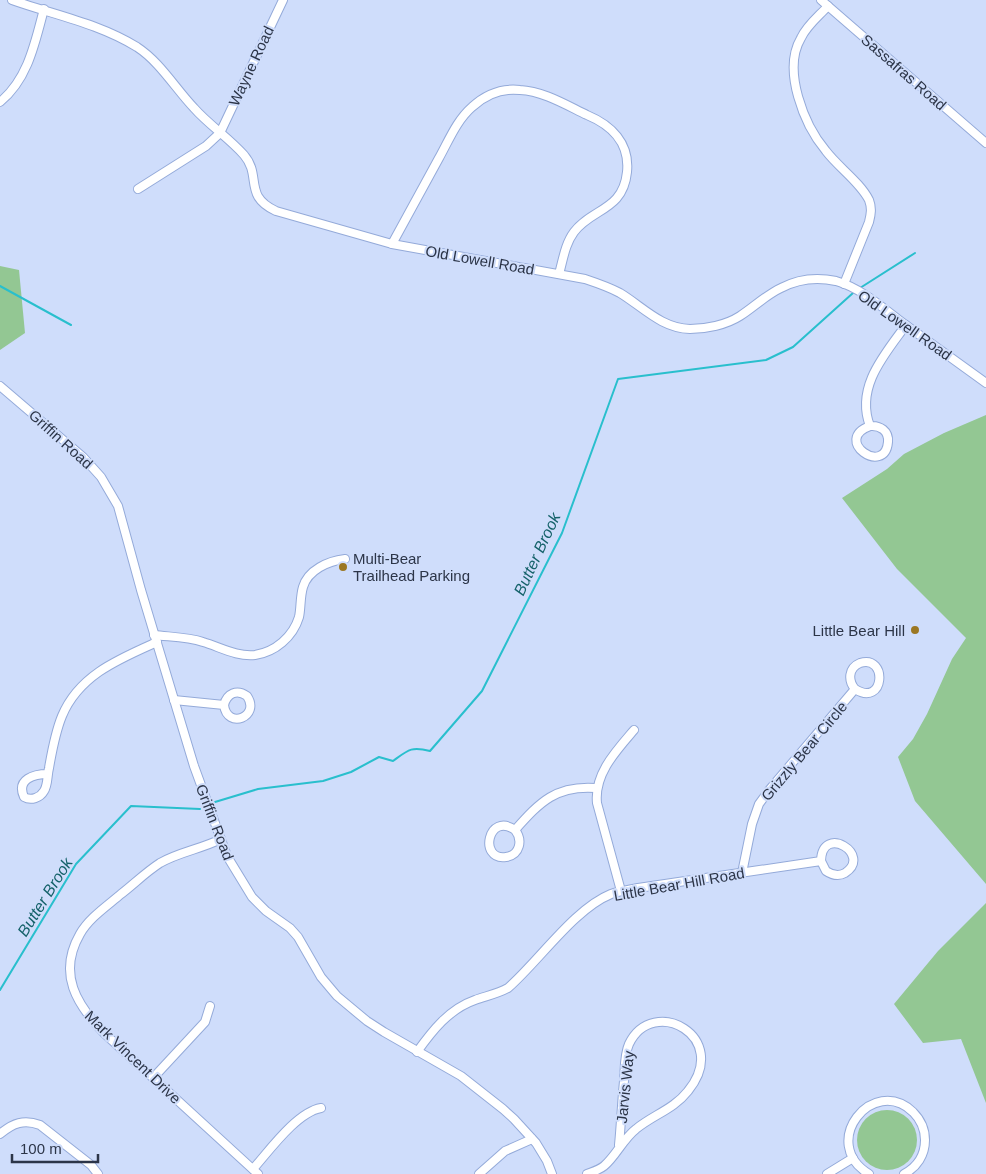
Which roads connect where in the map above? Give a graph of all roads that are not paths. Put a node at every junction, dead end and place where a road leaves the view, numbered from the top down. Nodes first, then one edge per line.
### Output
1 (12, 0) edge
2 (283, 0) edge
3 (824, 3) edge
4 (44, 10) junction
5 (0, 102) edge
6 (220, 133) junction
7 (986, 143) edge
8 (138, 189) dead end
9 (392, 244) junction
10 (559, 274) junction
11 (844, 284) junction
12 (906, 325) junction
13 (986, 383) edge
14 (0, 386) edge
15 (870, 426) junction
16 (345, 559) dead end
17 (156, 639) junction
18 (855, 689) junction
19 (174, 700) junction
20 (224, 705) dead end
21 (634, 730) dead end
22 (48, 774) dead end
23 (596, 788) junction
24 (515, 830) junction
25 (221, 839) junction
26 (821, 861) junction
27 (742, 873) junction
28 (621, 891) junction
29 (210, 1006) dead end
30 (416, 1052) junction
31 (153, 1078) junction
32 (321, 1108) dead end
33 (0, 1134) edge
34 (532, 1139) junction
35 (619, 1146) junction
36 (853, 1158) junction
37 (255, 1171) edge
38 (98, 1174) edge
39 (479, 1174) edge
40 (552, 1174) edge
41 (587, 1174) edge
42 (827, 1174) edge
43 (870, 1174) edge
44 (904, 1174) edge

1 - 4 street, Old Lowell Road
2 - 6 street, Wayne Road
3 - 7 street, Sassafras Road
3 - 11 street
4 - 5 street
4 - 6 street, Old Lowell Road
6 - 8 street
6 - 9 street, Old Lowell Road
9 - 10 street, Old Lowell Road
9 - 10 street
10 - 11 street, Old Lowell Road
11 - 12 street, Old Lowell Road
12 - 13 street, Old Lowell Road
12 - 15 street
14 - 17 street, Griffin Road
15 - 15 street
16 - 17 street
17 - 19 street, Griffin Road
17 - 22 street
18 - 18 street, Grizzly Bear Circle
18 - 27 street, Grizzly Bear Circle
19 - 20 street
19 - 25 street, Griffin Road
21 - 23 street
23 - 24 street
23 - 28 street
24 - 24 street
25 - 30 street, Griffin Road
25 - 31 street, Mark Vincent Drive
26 - 26 street
26 - 27 street, Little Bear Hill Road
27 - 28 street, Little Bear Hill Road
28 - 30 street, Little Bear Hill Road
29 - 31 street
30 - 34 street, Griffin Road
31 - 37 street, Mark Vincent Drive
32 - 37 street
33 - 38 street
34 - 39 street
34 - 40 street, Griffin Road
35 - 35 street, Jarvis Way
35 - 41 street, Jarvis Way
36 - 42 street
36 - 43 street
36 - 44 street

